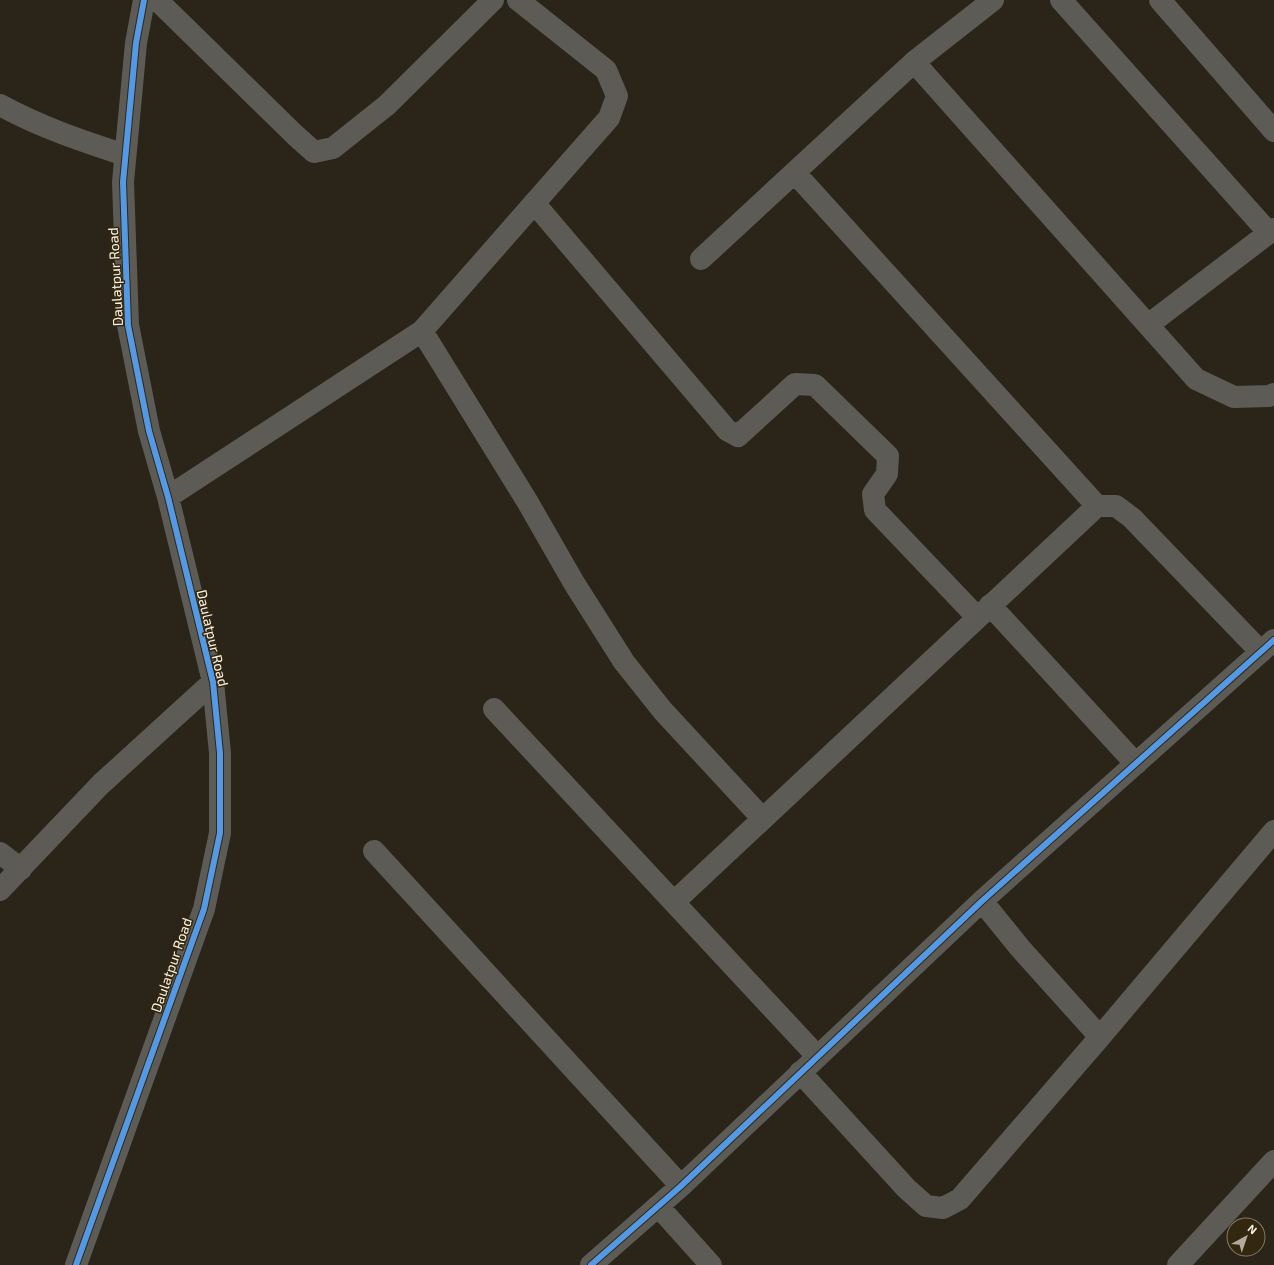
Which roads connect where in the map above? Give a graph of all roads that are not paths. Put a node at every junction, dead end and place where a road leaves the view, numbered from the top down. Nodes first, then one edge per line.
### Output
1 (144, 0) edge
2 (157, 0) edge
3 (492, 0) edge
4 (518, 0) edge
5 (992, 0) edge
6 (1061, 0) edge
7 (1160, 0) edge
8 (914, 62) junction
9 (0, 105) edge
10 (1274, 131) edge
11 (125, 155) junction
12 (795, 173) junction
13 (535, 204) junction
14 (1271, 231) edge
15 (701, 259) dead end
16 (1148, 325) junction
17 (422, 331) junction
18 (1274, 394) edge
19 (168, 497) junction
20 (1097, 506) junction
21 (984, 611) junction
22 (1268, 646) edge
23 (213, 682) junction
24 (494, 709) dead end
25 (1136, 764) junction
26 (763, 819) junction
27 (1274, 831) edge
28 (374, 851) dead end
29 (0, 853) edge
30 (21, 870) junction
31 (0, 890) edge
32 (982, 901) junction
33 (674, 902) junction
34 (1100, 1037) junction
35 (817, 1056) junction
36 (800, 1072) junction
37 (1274, 1161) edge
38 (681, 1186) junction
39 (658, 1206) junction
40 (76, 1265) edge
41 (591, 1265) edge
42 (711, 1265) edge
43 (1178, 1265) edge

1 - 11 street, Daulatpur Road
2 - 3 street
4 - 13 street
5 - 8 street
6 - 14 street
7 - 10 street
8 - 12 street
8 - 16 street
9 - 11 street
11 - 19 street, Daulatpur Road
12 - 15 street
12 - 20 street
13 - 17 street
13 - 21 street
14 - 16 street
16 - 18 street
17 - 19 street
17 - 26 street
19 - 23 street, Daulatpur Road
20 - 21 street
20 - 22 street
21 - 25 street
21 - 26 street
22 - 25 street
23 - 30 street
23 - 40 street, Daulatpur Road
24 - 33 street
25 - 32 street
26 - 33 street
27 - 34 street
28 - 38 street
29 - 30 street
30 - 31 street
32 - 34 street
32 - 35 street
33 - 35 street
34 - 36 street
35 - 36 street
36 - 38 street
37 - 43 street
38 - 39 street
39 - 41 street
39 - 42 street

